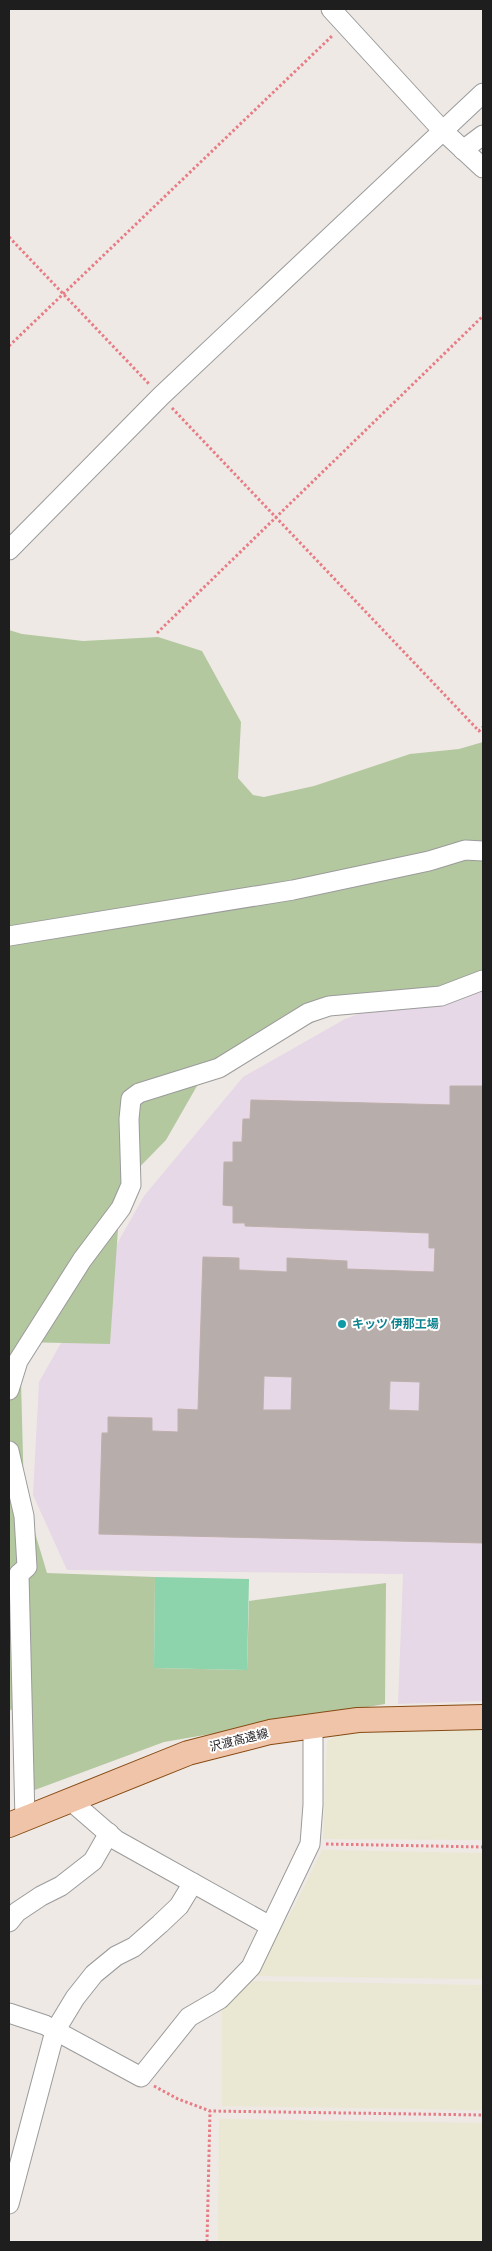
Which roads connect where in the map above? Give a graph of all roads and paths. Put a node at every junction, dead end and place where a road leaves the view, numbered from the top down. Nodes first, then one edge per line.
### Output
1 (331, 9) edge
2 (346, 23) junction
3 (483, 93) edge
4 (442, 130) junction
5 (483, 135) edge
6 (463, 150) junction
7 (483, 168) edge
8 (9, 238) edge
9 (64, 295) junction
10 (483, 316) edge
11 (9, 346) edge
12 (161, 396) junction
13 (276, 517) junction
14 (9, 550) edge
15 (156, 632) dead end
16 (483, 727) edge
17 (483, 851) edge
18 (9, 936) edge
19 (483, 980) edge
20 (9, 1390) edge
21 (9, 1451) edge
22 (483, 1717) edge
23 (313, 1726) junction
24 (71, 1801) junction
25 (17, 1822) edge
26 (109, 1833) junction
27 (310, 1844) junction
28 (483, 1847) edge
29 (193, 1882) junction
30 (9, 1922) edge
31 (270, 1926) junction
32 (9, 2013) edge
33 (55, 2030) junction
34 (142, 2077) junction
35 (210, 2111) junction
36 (483, 2115) edge
37 (9, 2204) edge
38 (207, 2242) edge

1 - 2 street
2 - 4 street
2 - 9 path
3 - 4 street
4 - 6 street
4 - 12 street
5 - 6 street
6 - 7 street
8 - 9 path
9 - 11 path
9 - 12 path
10 - 13 path
12 - 13 path
12 - 14 street
13 - 15 path
13 - 16 path
17 - 18 street
19 - 20 street
21 - 25 street
22 - 23 main road, 沢渡高遠線
23 - 24 main road, 沢渡高遠線
23 - 27 street
24 - 25 main road, 沢渡高遠線
24 - 26 street
26 - 29 street
26 - 30 street
27 - 28 path
27 - 31 street
29 - 31 street
29 - 33 street
31 - 34 street
32 - 33 street
33 - 34 street
33 - 37 street
34 - 35 path
35 - 36 path
35 - 38 path

